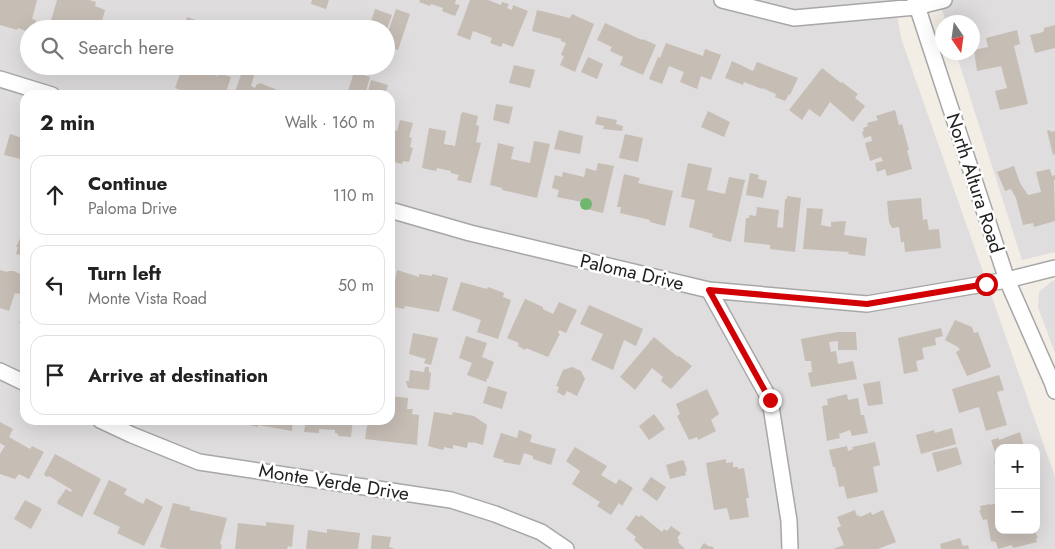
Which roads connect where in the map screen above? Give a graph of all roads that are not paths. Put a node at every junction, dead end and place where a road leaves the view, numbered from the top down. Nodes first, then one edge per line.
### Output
1 (722, 0) edge
2 (944, 0) edge
3 (915, 3) edge
4 (0, 79) edge
5 (36, 90) edge
6 (395, 211) edge
7 (1055, 268) edge
8 (1006, 280) junction
9 (709, 290) junction
10 (0, 371) edge
11 (20, 381) edge
12 (1055, 391) edge
13 (111, 425) edge
14 (566, 549) edge
15 (790, 549) edge

1 - 3 street
2 - 3 street
3 - 8 street, North Altura Road
4 - 5 street
6 - 9 street, Paloma Drive
7 - 8 street, Paloma Drive
8 - 9 street, Paloma Drive
8 - 12 street, North Altura Road
9 - 15 street
10 - 11 street
13 - 14 street, Monte Verde Drive

